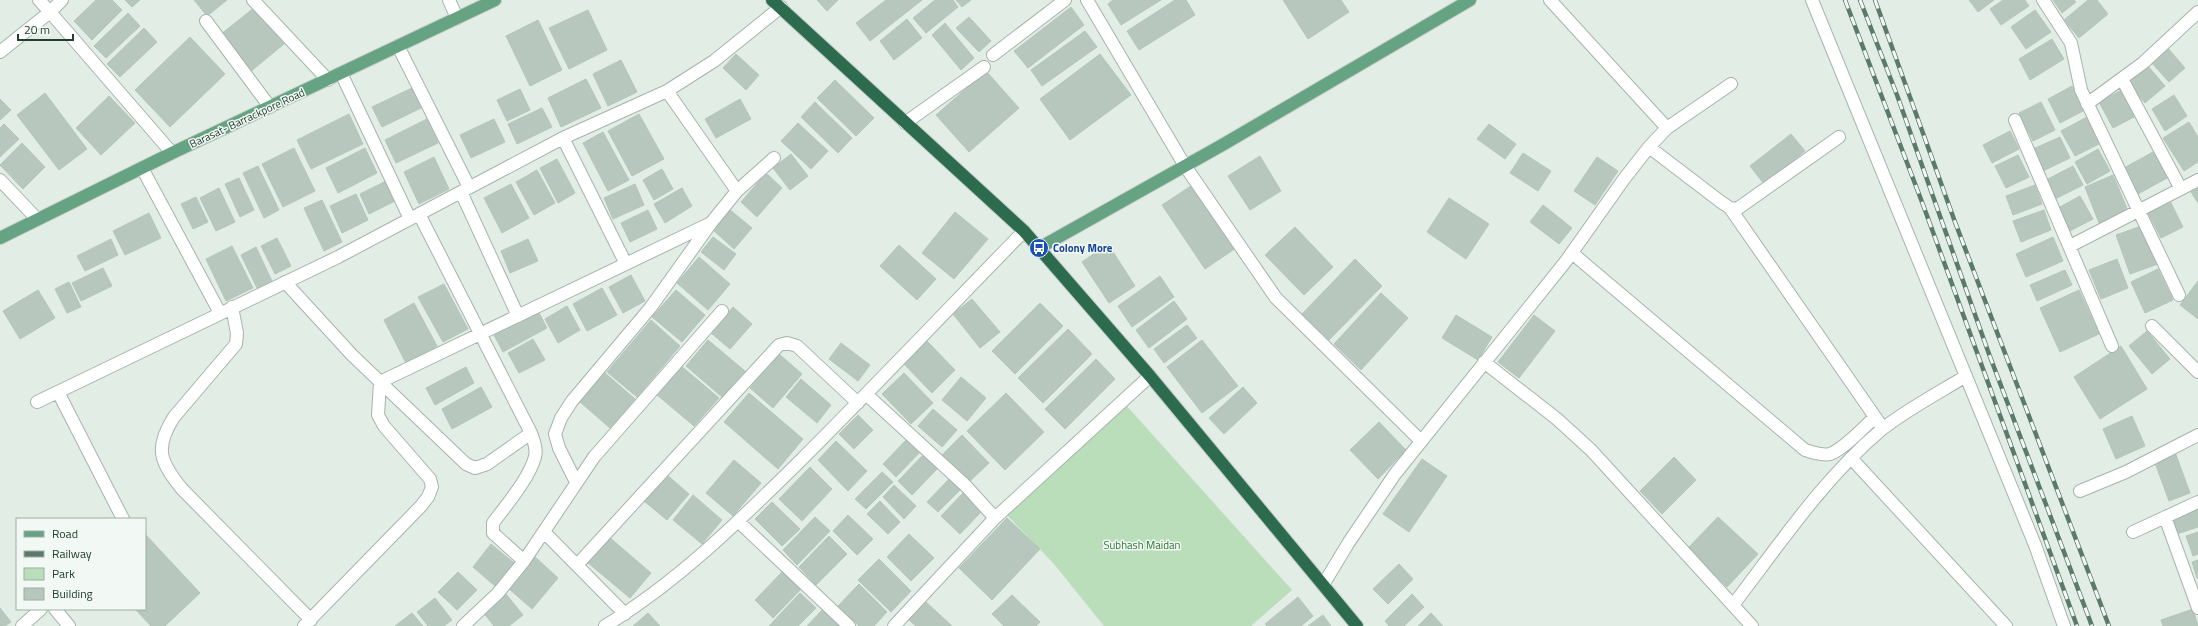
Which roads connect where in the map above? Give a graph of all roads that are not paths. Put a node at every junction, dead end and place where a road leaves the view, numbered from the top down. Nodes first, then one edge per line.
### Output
1 (40, 0) edge
2 (62, 0) edge
3 (253, 0) edge
4 (449, 0) edge
5 (495, 0) edge
6 (1065, 0) edge
7 (1087, 0) edge
8 (1470, 0) edge
9 (1550, 0) edge
10 (1812, 0) edge
11 (2043, 0) edge
12 (777, 3) edge
13 (50, 12) junction
14 (2198, 12) edge
15 (457, 18) junction
16 (206, 21) dead end
17 (398, 46) junction
18 (0, 52) edge
19 (993, 55) dead end
20 (984, 67) dead end
21 (341, 73) junction
22 (2122, 79) junction
23 (328, 80) junction
24 (1731, 84) dead end
25 (667, 91) junction
26 (2087, 104) junction
27 (270, 107) junction
28 (2015, 120) dead end
29 (905, 123) junction
30 (1667, 128) junction
31 (1839, 137) dead end
32 (563, 138) junction
33 (1649, 148) junction
34 (172, 153) junction
35 (774, 158) dead end
36 (1185, 166) junction
37 (142, 168) junction
38 (0, 180) edge
39 (2198, 180) edge
40 (2181, 189) junction
41 (465, 190) junction
42 (737, 191) junction
43 (1730, 208) junction
44 (2138, 210) junction
45 (415, 216) junction
46 (37, 219) junction
47 (711, 223) junction
48 (1024, 231) junction
49 (0, 238) edge
50 (2070, 246) junction
51 (1039, 248) junction
52 (1572, 253) junction
53 (626, 264) junction
54 (285, 282) junction
55 (2179, 295) dead end
56 (232, 307) junction
57 (722, 310) dead end
58 (220, 313) junction
59 (518, 316) junction
60 (2152, 326) dead end
61 (481, 333) junction
62 (2112, 346) dead end
63 (1484, 362) junction
64 (2198, 372) edge
65 (1150, 376) junction
66 (1966, 376) junction
67 (380, 382) junction
68 (58, 392) junction
69 (862, 399) junction
70 (37, 402) dead end
71 (1875, 417) junction
72 (1883, 428) junction
73 (531, 433) junction
74 (2198, 435) edge
75 (1421, 441) junction
76 (1851, 458) junction
77 (576, 482) junction
78 (2080, 491) dead end
79 (2198, 502) edge
80 (2165, 517) junction
81 (122, 518) edge
82 (995, 518) junction
83 (739, 522) junction
84 (544, 532) junction
85 (2133, 532) dead end
86 (524, 561) junction
87 (577, 565) junction
88 (1323, 585) junction
89 (1733, 605) junction
90 (2198, 608) edge
91 (40, 610) edge
92 (56, 610) edge
93 (625, 614) junction
94 (307, 623) edge
95 (2062, 625) edge
96 (22, 626) edge
97 (69, 626) edge
98 (464, 626) edge
99 (605, 626) edge
100 (849, 626) edge
101 (894, 626) edge
102 (1357, 626) edge
103 (1752, 626) edge
104 (2006, 626) edge

1 - 13 street
2 - 13 street
3 - 23 street
4 - 15 street
5 - 15 main road, Barasat- Barrackpore Road
6 - 19 street
7 - 36 street
8 - 36 main road
9 - 30 street
10 - 66 street
11 - 26 street
12 - 25 street
12 - 29 highway
13 - 18 street
13 - 34 street
14 - 22 street
15 - 17 main road, Barasat- Barrackpore Road
16 - 27 street
17 - 21 main road, Barasat- Barrackpore Road
17 - 41 street
20 - 29 street
21 - 23 main road, Barasat- Barrackpore Road
21 - 45 street
22 - 26 street
22 - 40 street
23 - 27 main road, Barasat- Barrackpore Road
24 - 30 street
25 - 32 street
25 - 42 street
26 - 44 street
27 - 34 main road, Barasat- Barrackpore Road
28 - 50 street
29 - 48 highway
30 - 33 street
31 - 43 street
32 - 41 street
32 - 53 street
33 - 43 street
33 - 52 street
34 - 37 main road, Barasat- Barrackpore Road
35 - 42 street
36 - 51 main road
36 - 75 street
37 - 46 main road, Barasat- Barrackpore Road
37 - 58 street
38 - 46 street
39 - 40 street
40 - 44 street
41 - 45 street
41 - 59 street
42 - 47 street
43 - 71 street
44 - 50 street
44 - 55 street
45 - 54 street
45 - 61 street
46 - 49 main road, Barasat- Barrackpore Road
47 - 53 street
47 - 77 street
48 - 51 highway
48 - 69 street
50 - 62 street
51 - 65 highway
52 - 63 street
52 - 71 street
53 - 59 street
54 - 56 street
54 - 67 street
56 - 58 street
56 - 94 street
57 - 77 street
58 - 68 street
59 - 61 street
60 - 64 street
61 - 67 street
61 - 73 street
63 - 75 street
63 - 89 street
65 - 82 street
65 - 88 highway
66 - 72 street
66 - 95 street
67 - 73 street
67 - 94 street
68 - 70 street
68 - 81 street
69 - 82 street
69 - 83 street
69 - 87 street
71 - 72 street
72 - 76 street
73 - 86 street
74 - 78 street
75 - 88 street
76 - 89 street
76 - 104 street
77 - 84 street
79 - 80 street
80 - 85 street
80 - 90 street
82 - 101 street
83 - 93 street
83 - 100 street
84 - 86 street
84 - 87 street
86 - 98 street
87 - 93 street
88 - 102 highway
89 - 103 street
91 - 96 street
92 - 97 street
93 - 99 street

